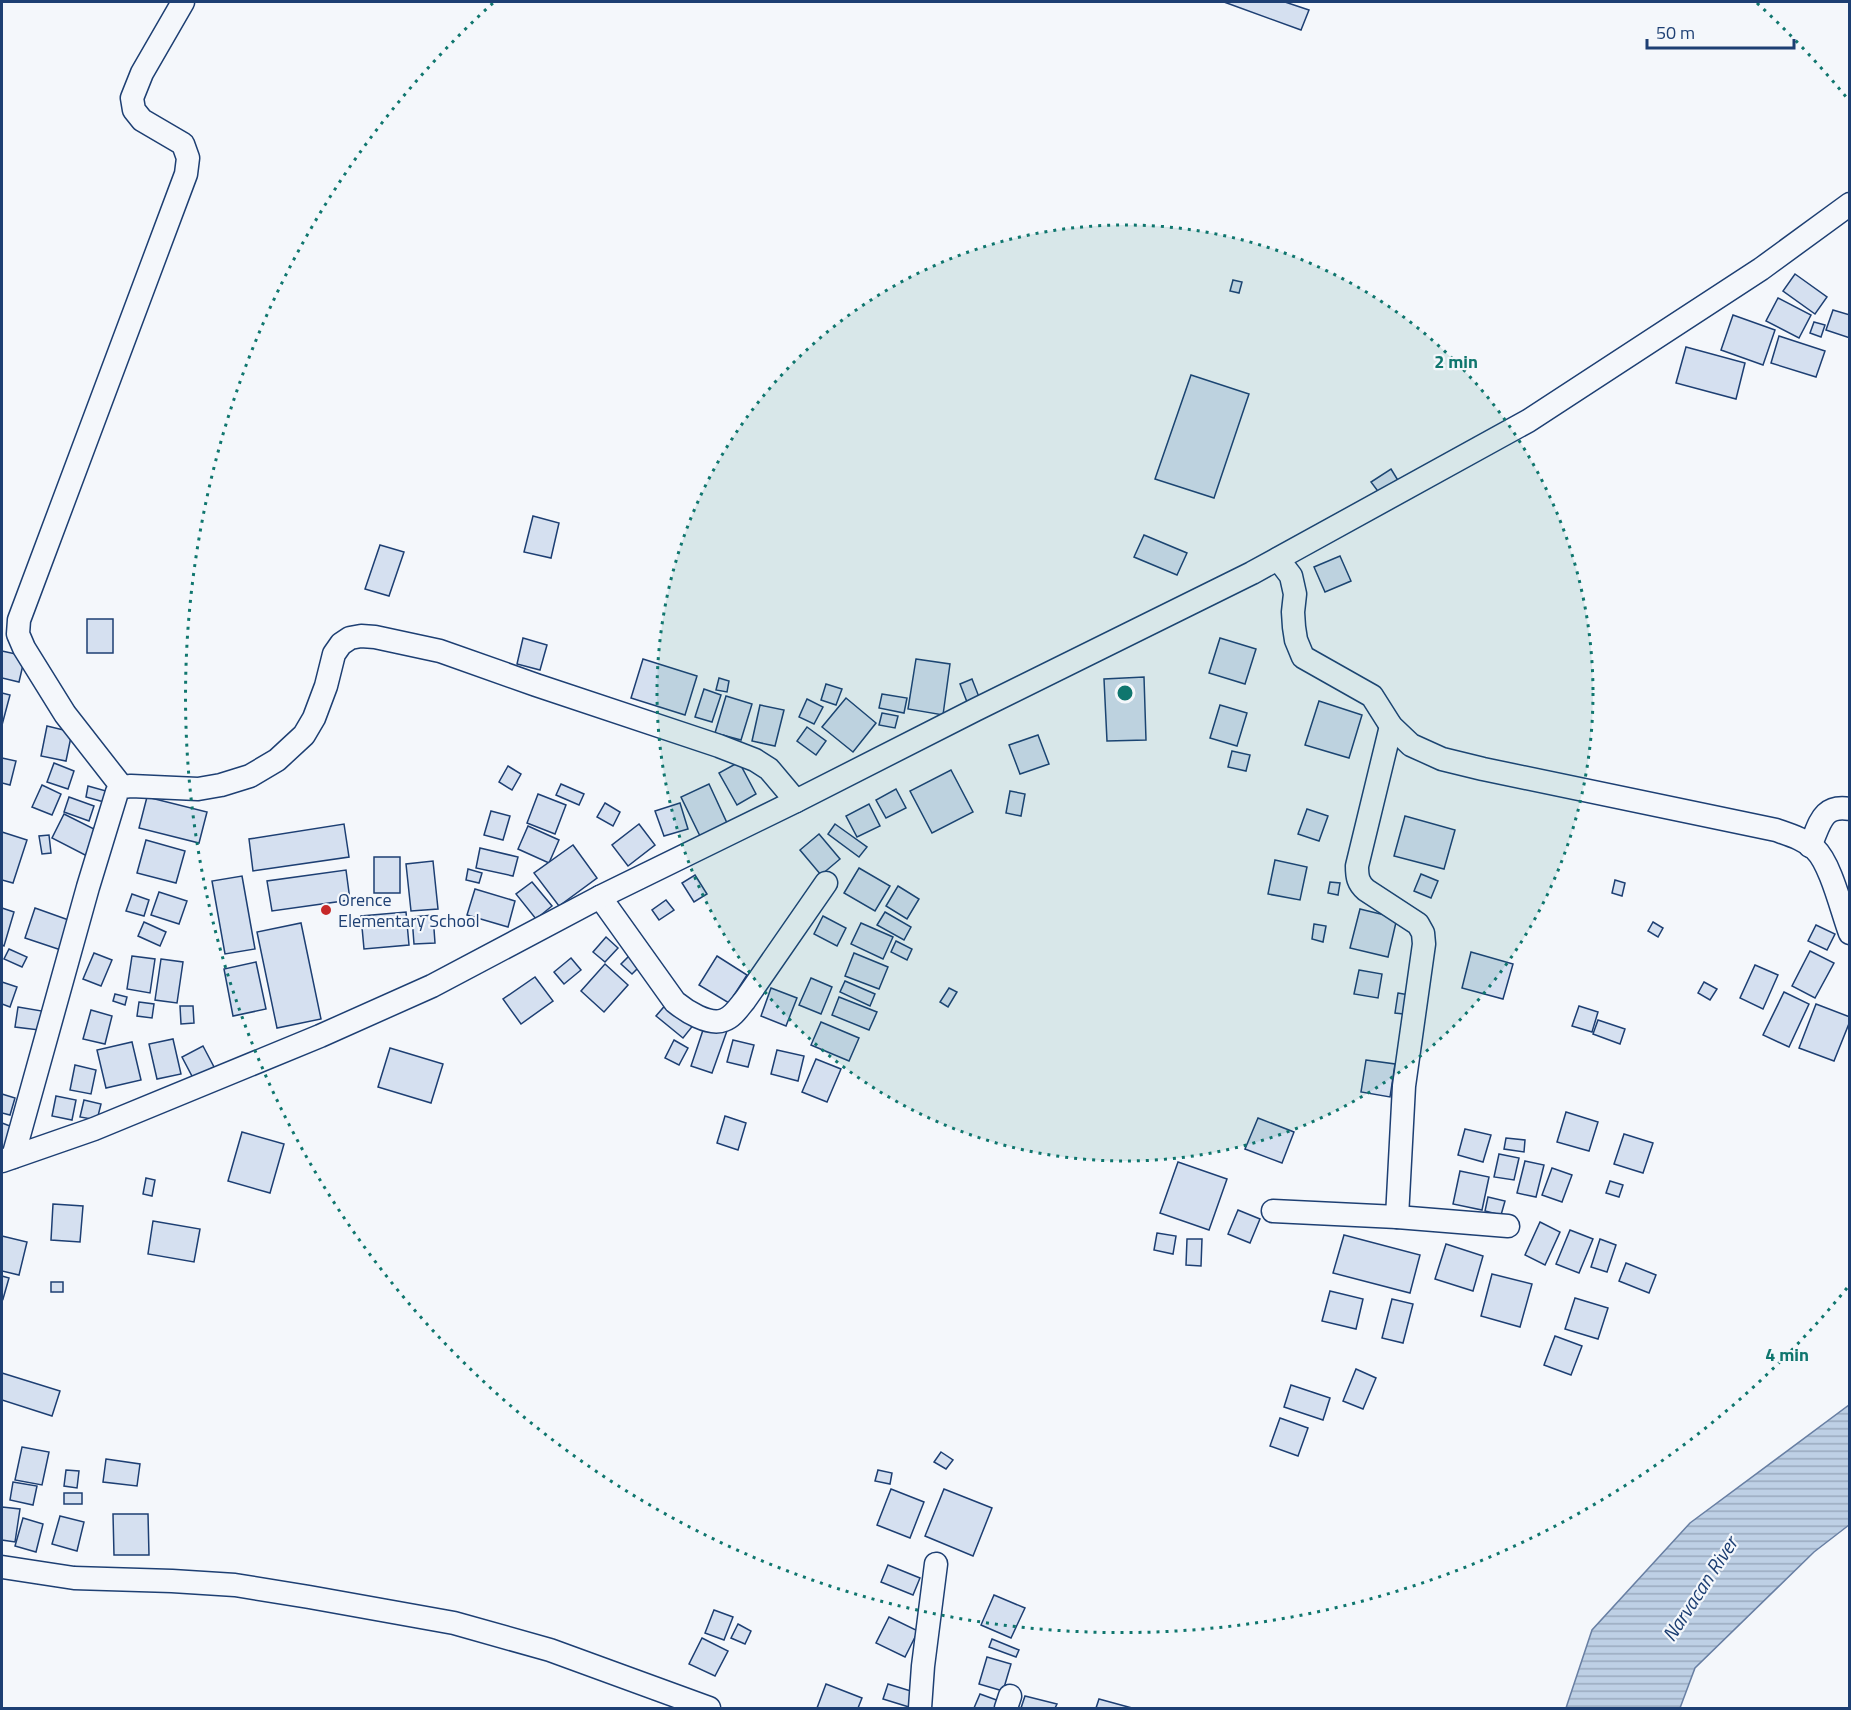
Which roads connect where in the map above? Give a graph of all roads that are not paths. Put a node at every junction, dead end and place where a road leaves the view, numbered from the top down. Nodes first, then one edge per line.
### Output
1 (183, 2) edge
2 (1850, 204) edge
3 (1278, 559) junction
4 (1391, 726) junction
5 (122, 787) junction
6 (796, 801) junction
7 (1850, 809) edge
8 (1810, 846) junction
9 (826, 883) dead end
10 (600, 897) junction
11 (1850, 933) edge
12 (7, 1159) edge
13 (1273, 1212) dead end
14 (1397, 1217) junction
15 (1508, 1226) dead end
16 (936, 1564) dead end
17 (2, 1567) edge
18 (709, 1708) edge
19 (920, 1708) edge

1 - 5 street
2 - 3 street
3 - 4 street
3 - 6 street
4 - 8 street
4 - 14 street
5 - 6 street
5 - 12 street
6 - 10 street
7 - 8 street
8 - 11 street
9 - 10 street
10 - 12 street
13 - 14 street
14 - 15 street
16 - 19 street
17 - 18 street

